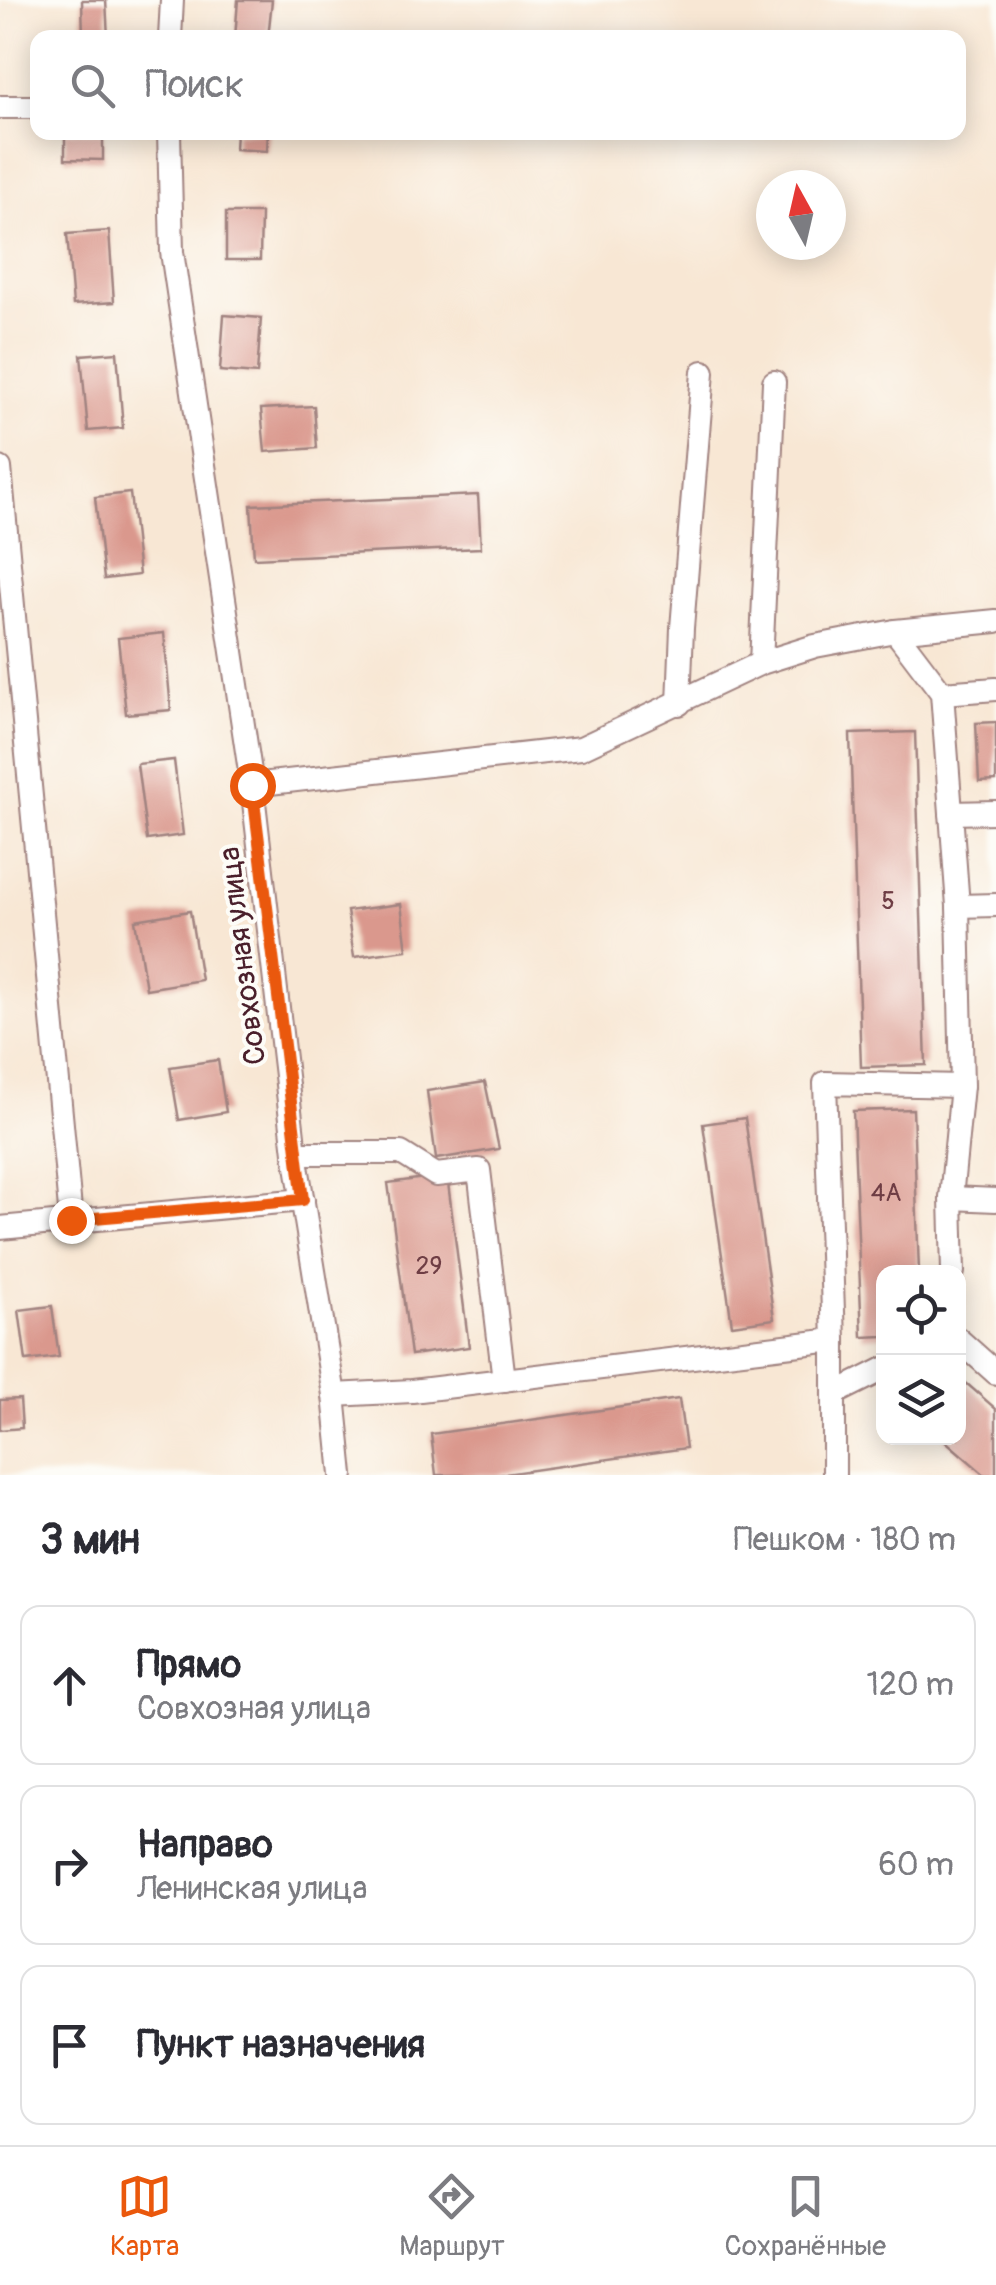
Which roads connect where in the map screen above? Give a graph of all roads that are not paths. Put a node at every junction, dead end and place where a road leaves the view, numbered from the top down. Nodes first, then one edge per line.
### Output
1 (172, 0) edge
2 (170, 30) edge
3 (0, 107) edge
4 (30, 108) edge
5 (169, 140) edge
6 (703, 372) dead end
7 (774, 382) dead end
8 (0, 468) edge
9 (996, 622) edge
10 (895, 630) junction
11 (761, 663) junction
12 (996, 690) edge
13 (942, 692) junction
14 (679, 704) junction
15 (252, 785) junction
16 (996, 812) edge
17 (951, 814) junction
18 (996, 905) edge
19 (958, 906) junction
20 (962, 1086) junction
21 (295, 1153) junction
22 (951, 1198) junction
23 (303, 1200) junction
24 (996, 1200) edge
25 (71, 1220) junction
26 (0, 1228) edge
27 (953, 1265) edge
28 (834, 1340) junction
29 (966, 1346) edge
30 (996, 1373) edge
31 (876, 1374) edge
32 (504, 1380) junction
33 (834, 1394) junction
34 (334, 1395) junction
35 (342, 1475) edge
36 (834, 1475) edge

1 - 2 street
3 - 4 street
5 - 15 street, Совхозная улица
6 - 14 street
7 - 11 street
8 - 25 street
9 - 10 street
10 - 11 street
10 - 13 street
11 - 14 street
12 - 13 street
13 - 17 street
14 - 15 street
15 - 21 street, Совхозная улица
16 - 17 street
17 - 19 street
18 - 19 street
19 - 20 street
20 - 22 street
20 - 28 street
21 - 23 street, Совхозная улица
21 - 32 street
22 - 24 street
22 - 27 street
23 - 25 street
23 - 34 street, Совхозная улица
25 - 26 street
28 - 32 street
28 - 33 street
29 - 30 street
31 - 33 street
32 - 34 street
33 - 36 street
34 - 35 street, Совхозная улица

